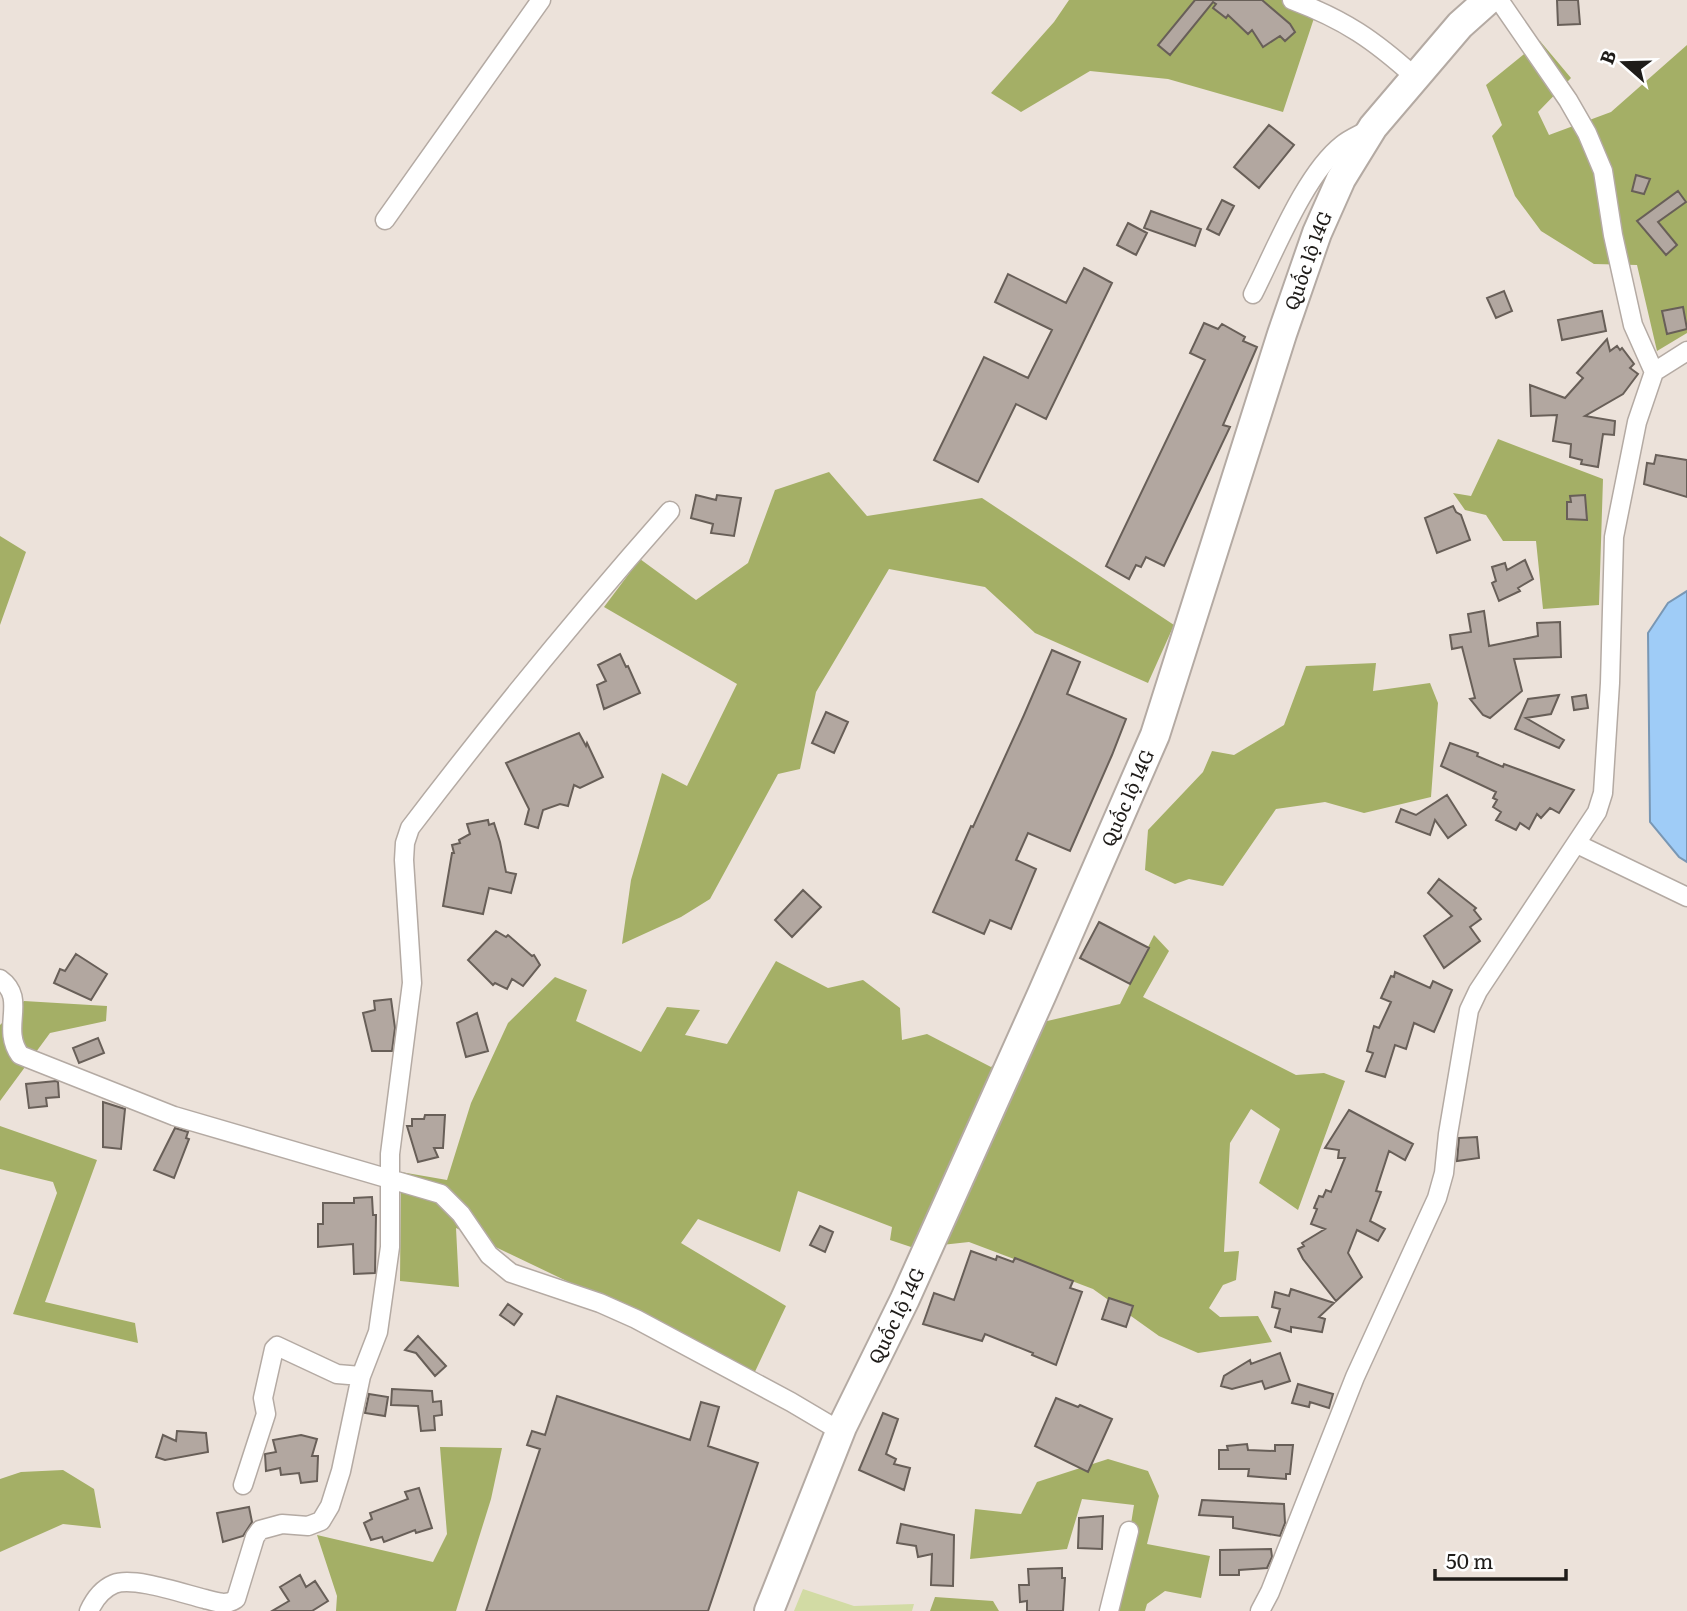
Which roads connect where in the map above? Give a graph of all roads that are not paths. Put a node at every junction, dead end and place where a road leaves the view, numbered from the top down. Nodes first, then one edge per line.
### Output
1 (541, 0) edge
2 (1292, 0) edge
3 (1488, 0) edge
4 (1499, 0) edge
5 (1415, 78) junction
6 (1373, 127) junction
7 (385, 220) dead end
8 (1253, 295) dead end
9 (1687, 351) edge
10 (1654, 372) junction
11 (670, 511) dead end
12 (1577, 844) junction
13 (1687, 897) edge
14 (0, 979) edge
15 (389, 1178) junction
16 (362, 1376) junction
17 (840, 1431) junction
18 (243, 1485) dead end
19 (1129, 1531) dead end
20 (235, 1605) edge
21 (89, 1611) edge
22 (769, 1611) edge
23 (1109, 1611) edge
24 (1260, 1611) edge

1 - 7 street
2 - 5 street
3 - 5 main road, Quốc lộ 14G
4 - 10 street
5 - 6 main road, Quốc lộ 14G
6 - 8 street
6 - 17 main road, Quốc lộ 14G
9 - 10 street
10 - 12 street
11 - 15 street
12 - 13 street
12 - 24 street
14 - 15 street
15 - 16 street
15 - 17 street
16 - 18 street
16 - 20 street
17 - 22 main road, Quốc lộ 14G
19 - 23 street
20 - 21 street

